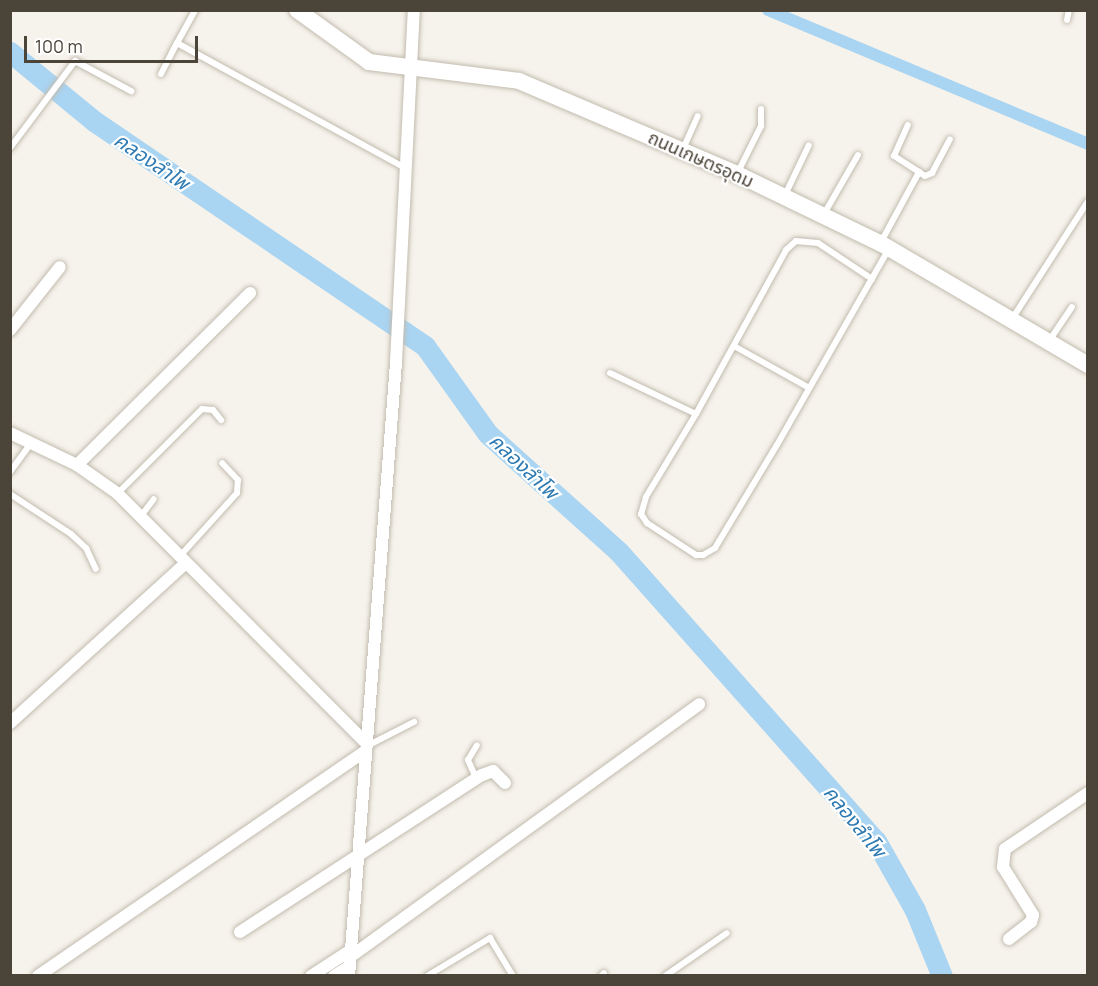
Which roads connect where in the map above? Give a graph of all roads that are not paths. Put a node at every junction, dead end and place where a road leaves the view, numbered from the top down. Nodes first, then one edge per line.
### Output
1 (195, 10) edge
2 (297, 10) edge
3 (414, 10) edge
4 (1070, 10) edge
5 (1067, 20) dead end
6 (177, 43) junction
7 (411, 70) junction
8 (161, 74) dead end
9 (131, 91) dead end
10 (761, 109) dead end
11 (698, 116) dead end
12 (908, 125) dead end
13 (950, 139) dead end
14 (809, 145) dead end
15 (10, 148) edge
16 (682, 150) junction
17 (858, 155) dead end
18 (405, 168) junction
19 (919, 172) junction
20 (737, 174) junction
21 (784, 196) junction
22 (1088, 201) edge
23 (823, 215) junction
24 (885, 246) junction
25 (60, 267) dead end
26 (872, 279) junction
27 (250, 293) dead end
28 (1072, 307) dead end
29 (1012, 320) junction
30 (10, 330) edge
31 (1049, 342) junction
32 (734, 346) junction
33 (1088, 365) edge
34 (610, 373) dead end
35 (809, 388) junction
36 (696, 414) junction
37 (221, 420) dead end
38 (10, 433) edge
39 (32, 443) junction
40 (222, 463) dead end
41 (77, 465) junction
42 (10, 472) edge
43 (117, 493) junction
44 (10, 494) edge
45 (154, 499) dead end
46 (141, 516) junction
47 (183, 560) junction
48 (96, 569) dead end
49 (699, 704) dead end
50 (414, 722) dead end
51 (10, 723) edge
52 (477, 745) dead end
53 (364, 747) junction
54 (476, 779) junction
55 (506, 783) dead end
56 (1088, 793) edge
57 (356, 859) junction
58 (240, 932) dead end
59 (727, 933) dead end
60 (1009, 939) dead end
61 (350, 962) edge
62 (38, 975) edge
63 (311, 975) edge
64 (334, 975) edge
65 (428, 975) edge
66 (513, 975) edge
67 (665, 975) edge

1 - 6 lane
2 - 7 street, ถนนเกษตรอุดม
3 - 7 street
4 - 5 lane
6 - 8 lane
6 - 18 lane
7 - 16 street, ถนนเกษตรอุดม
7 - 18 street
9 - 15 lane
10 - 20 lane
11 - 16 lane
12 - 19 lane
13 - 19 lane
14 - 21 lane
16 - 20 street, ถนนเกษตรอุดม
17 - 23 lane
18 - 53 street
19 - 24 lane
20 - 21 street, ถนนเกษตรอุดม
21 - 23 street, ถนนเกษตรอุดม
22 - 29 lane
23 - 24 street, ถนนเกษตรอุดม
24 - 26 lane
24 - 29 street, ถนนเกษตรอุดม
25 - 30 street
26 - 32 lane
26 - 35 lane
27 - 41 street
28 - 31 lane
29 - 31 street, ถนนเกษตรอุดม
31 - 33 street, ถนนเกษตรอุดม
32 - 35 lane
32 - 36 lane
34 - 36 lane
35 - 36 lane
37 - 43 lane
38 - 39 street
39 - 41 street
39 - 42 lane
40 - 47 lane
41 - 43 street
43 - 46 street
44 - 48 lane
45 - 46 lane
46 - 47 street
47 - 51 street
47 - 53 street
49 - 61 street
50 - 53 lane
52 - 54 lane
53 - 57 street
53 - 62 street
54 - 55 street
54 - 57 street
56 - 60 street
57 - 58 street
57 - 61 street
59 - 67 lane
61 - 63 street
61 - 64 street
65 - 66 lane

